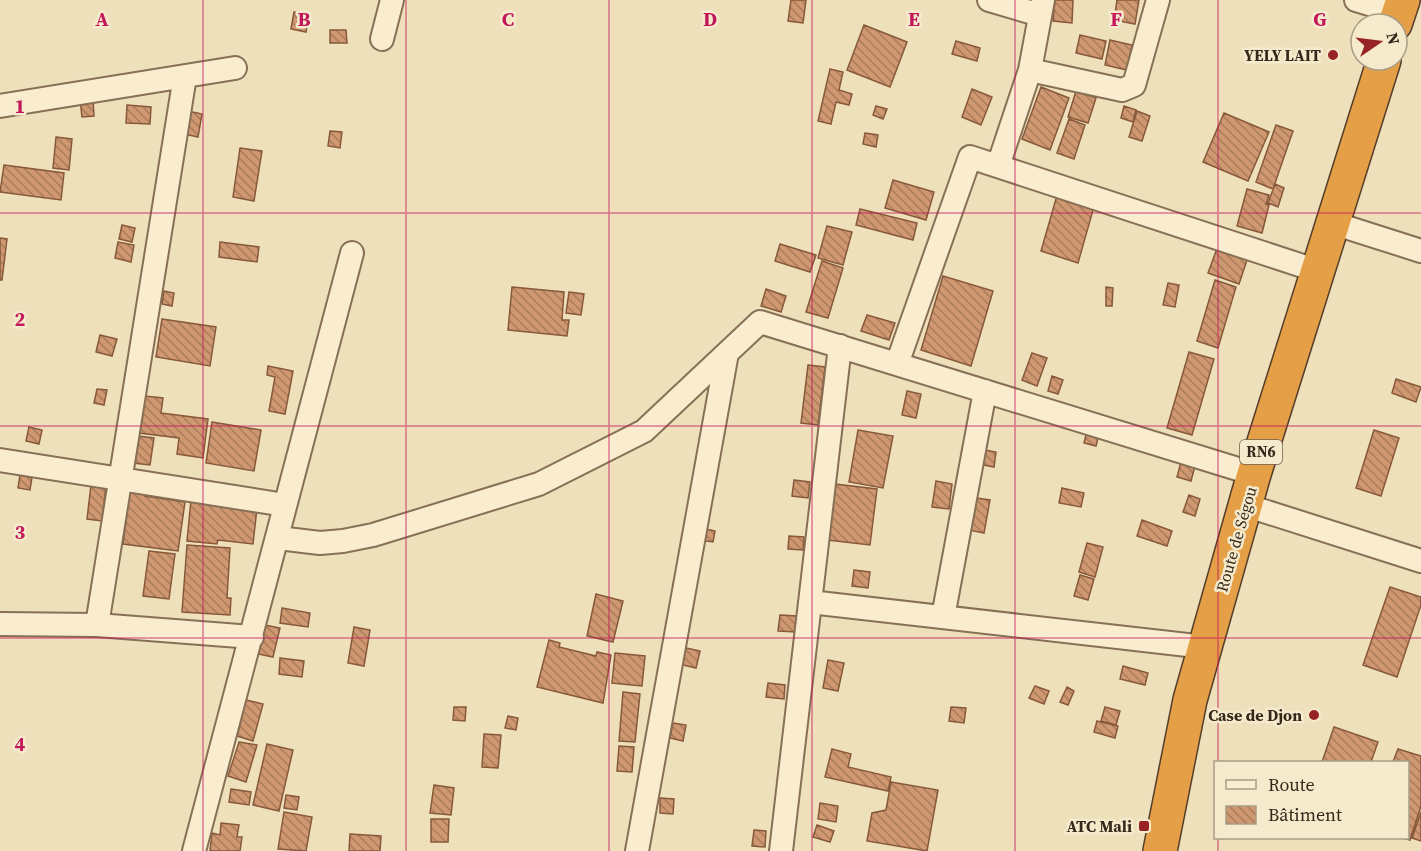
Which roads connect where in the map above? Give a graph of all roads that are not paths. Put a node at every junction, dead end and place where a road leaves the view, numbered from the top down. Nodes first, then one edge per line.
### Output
1 (392, 0) edge
2 (989, 0) edge
3 (1158, 0) edge
4 (1356, 0) edge
5 (1042, 7) edge
6 (1399, 12) edge
7 (382, 39) dead end
8 (235, 68) dead end
9 (1030, 70) junction
10 (1380, 72) edge
11 (186, 76) junction
12 (0, 106) edge
13 (999, 166) junction
14 (1333, 223) junction
15 (1421, 251) edge
16 (352, 253) dead end
17 (1318, 271) junction
18 (840, 346) junction
19 (727, 353) junction
20 (897, 364) junction
21 (985, 391) junction
22 (0, 460) edge
23 (120, 479) junction
24 (1250, 489) junction
25 (285, 505) junction
26 (278, 538) junction
27 (1421, 561) edge
28 (810, 602) junction
29 (943, 617) junction
30 (0, 624) edge
31 (97, 625) junction
32 (252, 637) junction
33 (1205, 647) junction
34 (194, 851) edge
35 (637, 851) edge
36 (781, 851) edge
37 (1160, 851) edge

1 - 7 street
2 - 5 street
3 - 9 street
4 - 6 street
5 - 9 street
8 - 11 street
9 - 13 street
10 - 14 highway, Route de Ségou / RN6
11 - 12 street
11 - 23 street
13 - 17 street
13 - 20 street
14 - 15 street
14 - 17 highway, Route de Ségou / RN6
16 - 25 street
17 - 24 highway, Route de Ségou / RN6
18 - 19 street
18 - 20 street
18 - 28 street
19 - 26 street
19 - 35 street
20 - 21 street
21 - 24 street
21 - 29 street
22 - 23 street
23 - 25 street
23 - 31 street
24 - 27 street
24 - 33 highway, Route de Ségou / RN6
25 - 26 street
26 - 32 street
28 - 29 street
28 - 36 street
29 - 33 street
30 - 31 street
31 - 32 street
32 - 34 street
33 - 37 highway, Route de Ségou / RN6

